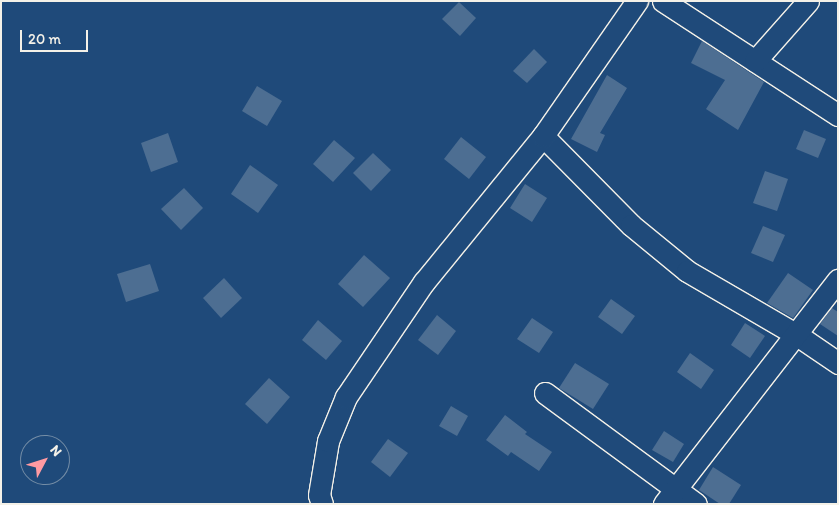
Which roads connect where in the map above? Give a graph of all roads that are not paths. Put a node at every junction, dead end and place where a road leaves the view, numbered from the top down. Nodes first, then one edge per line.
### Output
1 (637, 1) edge
2 (664, 1) edge
3 (808, 1) edge
4 (755, 61) junction
5 (838, 115) edge
6 (543, 136) junction
7 (838, 280) edge
8 (797, 335) junction
9 (838, 363) edge
10 (545, 393) dead end
11 (671, 496) edge
12 (322, 504) edge
13 (696, 504) edge

1 - 6 street
2 - 4 street
3 - 4 street
4 - 5 street
6 - 8 street
6 - 12 street
7 - 8 street
8 - 9 street
8 - 11 street
10 - 11 street
11 - 13 street

